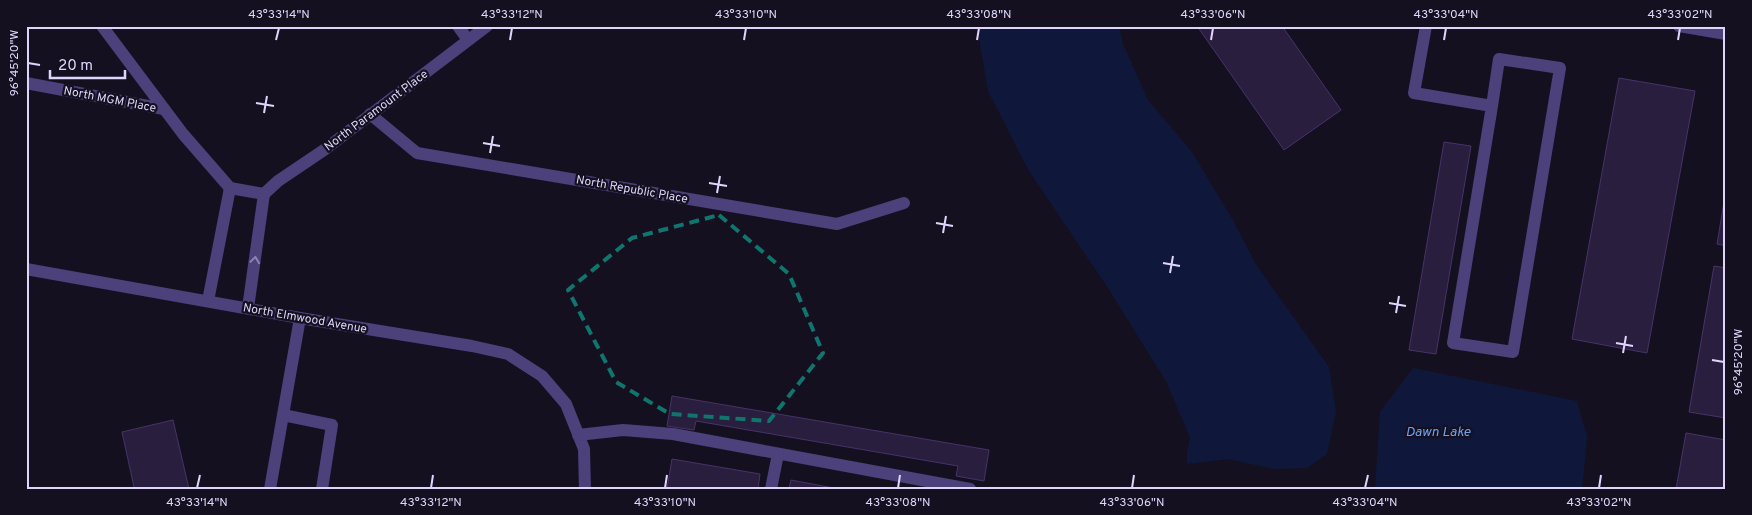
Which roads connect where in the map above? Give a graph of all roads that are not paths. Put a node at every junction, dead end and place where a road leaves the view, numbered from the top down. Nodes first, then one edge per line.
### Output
1 (102, 26) edge
2 (458, 26) edge
3 (487, 26) edge
4 (1426, 26) edge
5 (1679, 26) edge
6 (1726, 34) edge
7 (468, 40) junction
8 (26, 83) edge
9 (1492, 106) junction
10 (164, 109) junction
11 (370, 114) junction
12 (230, 188) junction
13 (264, 194) junction
14 (904, 203) dead end
15 (26, 269) edge
16 (208, 301) junction
17 (248, 308) junction
18 (300, 318) junction
19 (284, 414) junction
20 (578, 435) junction
21 (778, 454) junction
22 (899, 482) edge
23 (270, 489) edge
24 (322, 489) edge
25 (585, 489) edge
26 (772, 489) edge
27 (970, 489) edge

1 - 10 street
2 - 7 street
3 - 7 street, North Paramount Place
4 - 9 street
5 - 6 street
7 - 11 street, North Paramount Place
8 - 10 street, North MGM Place
9 - 9 street
10 - 12 street
11 - 13 street, North Paramount Place
11 - 14 street, North Republic Place
12 - 13 street
12 - 16 street
17 -> 13 street
15 - 16 street, North Elmwood Avenue
16 - 17 street, North Elmwood Avenue
17 - 18 street, North Elmwood Avenue
18 - 19 street
18 - 20 street, North Elmwood Avenue
19 - 23 street
19 - 24 street
20 - 21 street
20 - 25 street, North Elmwood Avenue
21 - 22 street
21 - 26 street
22 - 27 street

